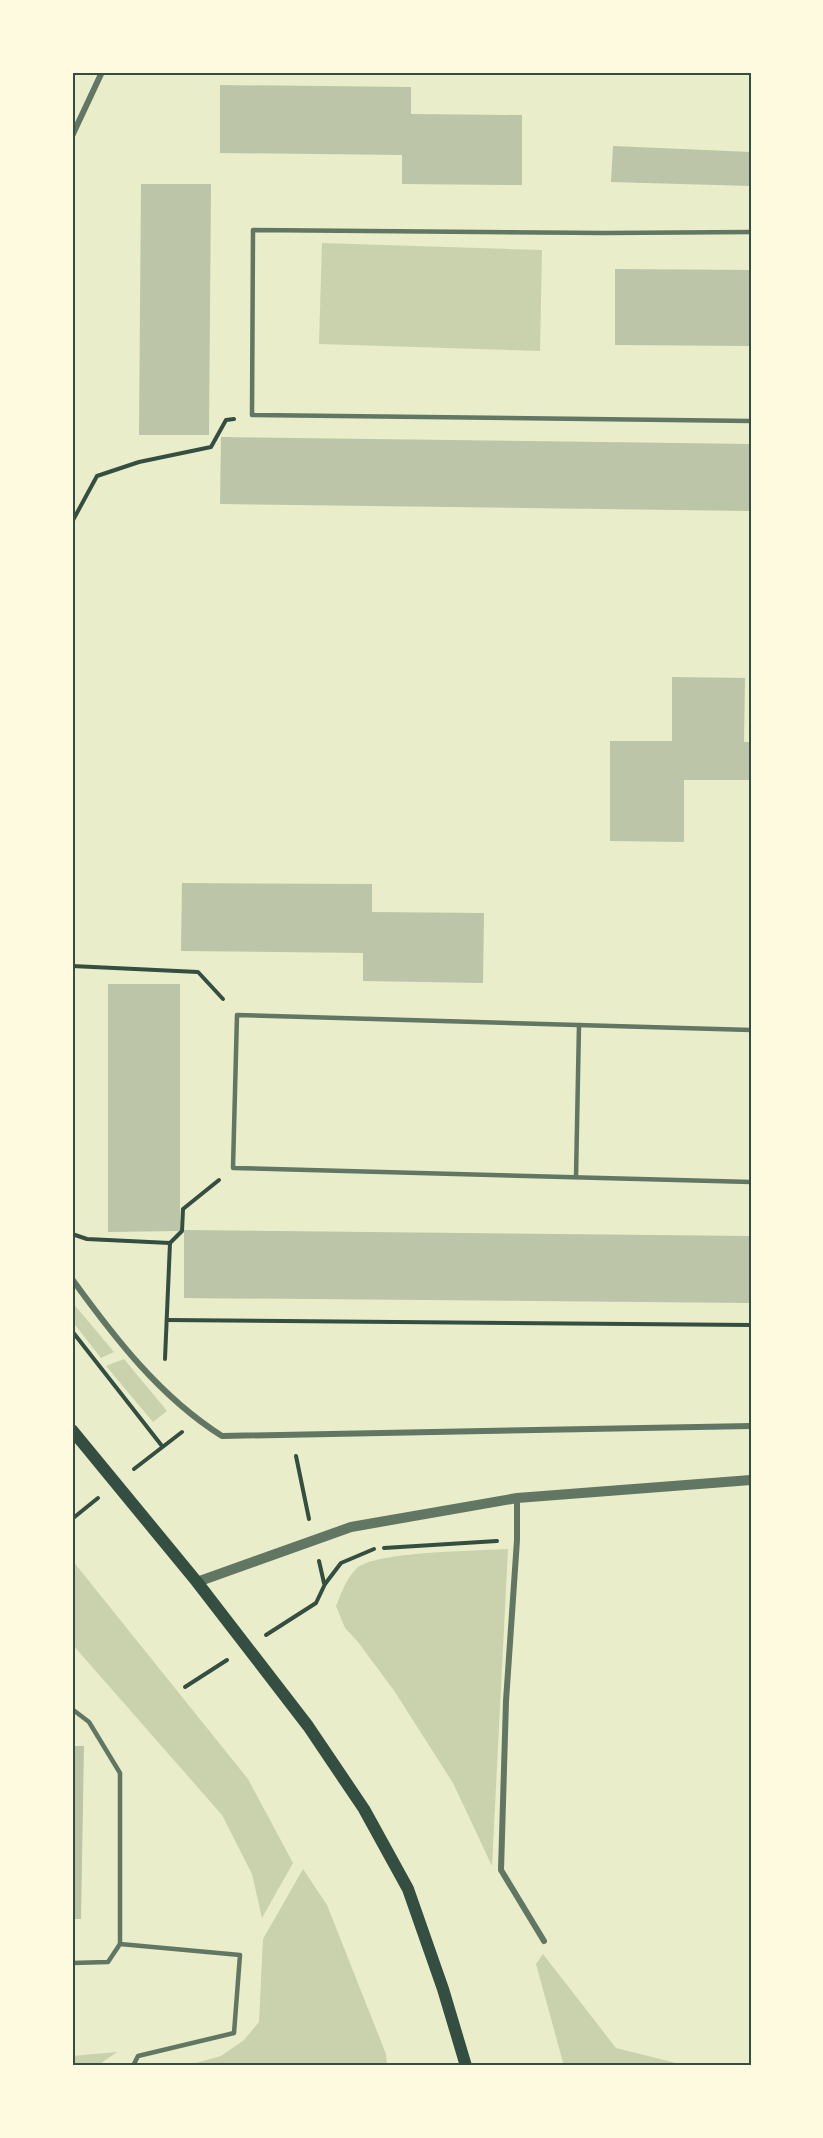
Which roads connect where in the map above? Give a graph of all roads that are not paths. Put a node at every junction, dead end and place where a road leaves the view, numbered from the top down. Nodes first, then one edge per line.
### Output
1 (102, 72) edge
2 (72, 136) edge
3 (751, 232) edge
4 (751, 421) edge
5 (579, 1025) junction
6 (751, 1030) edge
7 (576, 1177) junction
8 (751, 1182) edge
9 (72, 1279) edge
10 (751, 1426) edge
11 (72, 1431) edge
12 (751, 1480) edge
13 (517, 1498) junction
14 (197, 1582) junction
15 (72, 1709) edge
16 (544, 1941) dead end
17 (120, 1944) junction
18 (72, 1963) edge
19 (133, 2066) edge
20 (466, 2066) edge

1 - 2 street
3 - 4 lane
5 - 6 lane
5 - 7 lane
5 - 7 lane
7 - 8 lane
9 - 10 street
11 - 14 main road
12 - 13 street
13 - 14 street
13 - 16 street
14 - 20 main road
15 - 17 lane
17 - 18 lane
17 - 19 lane

